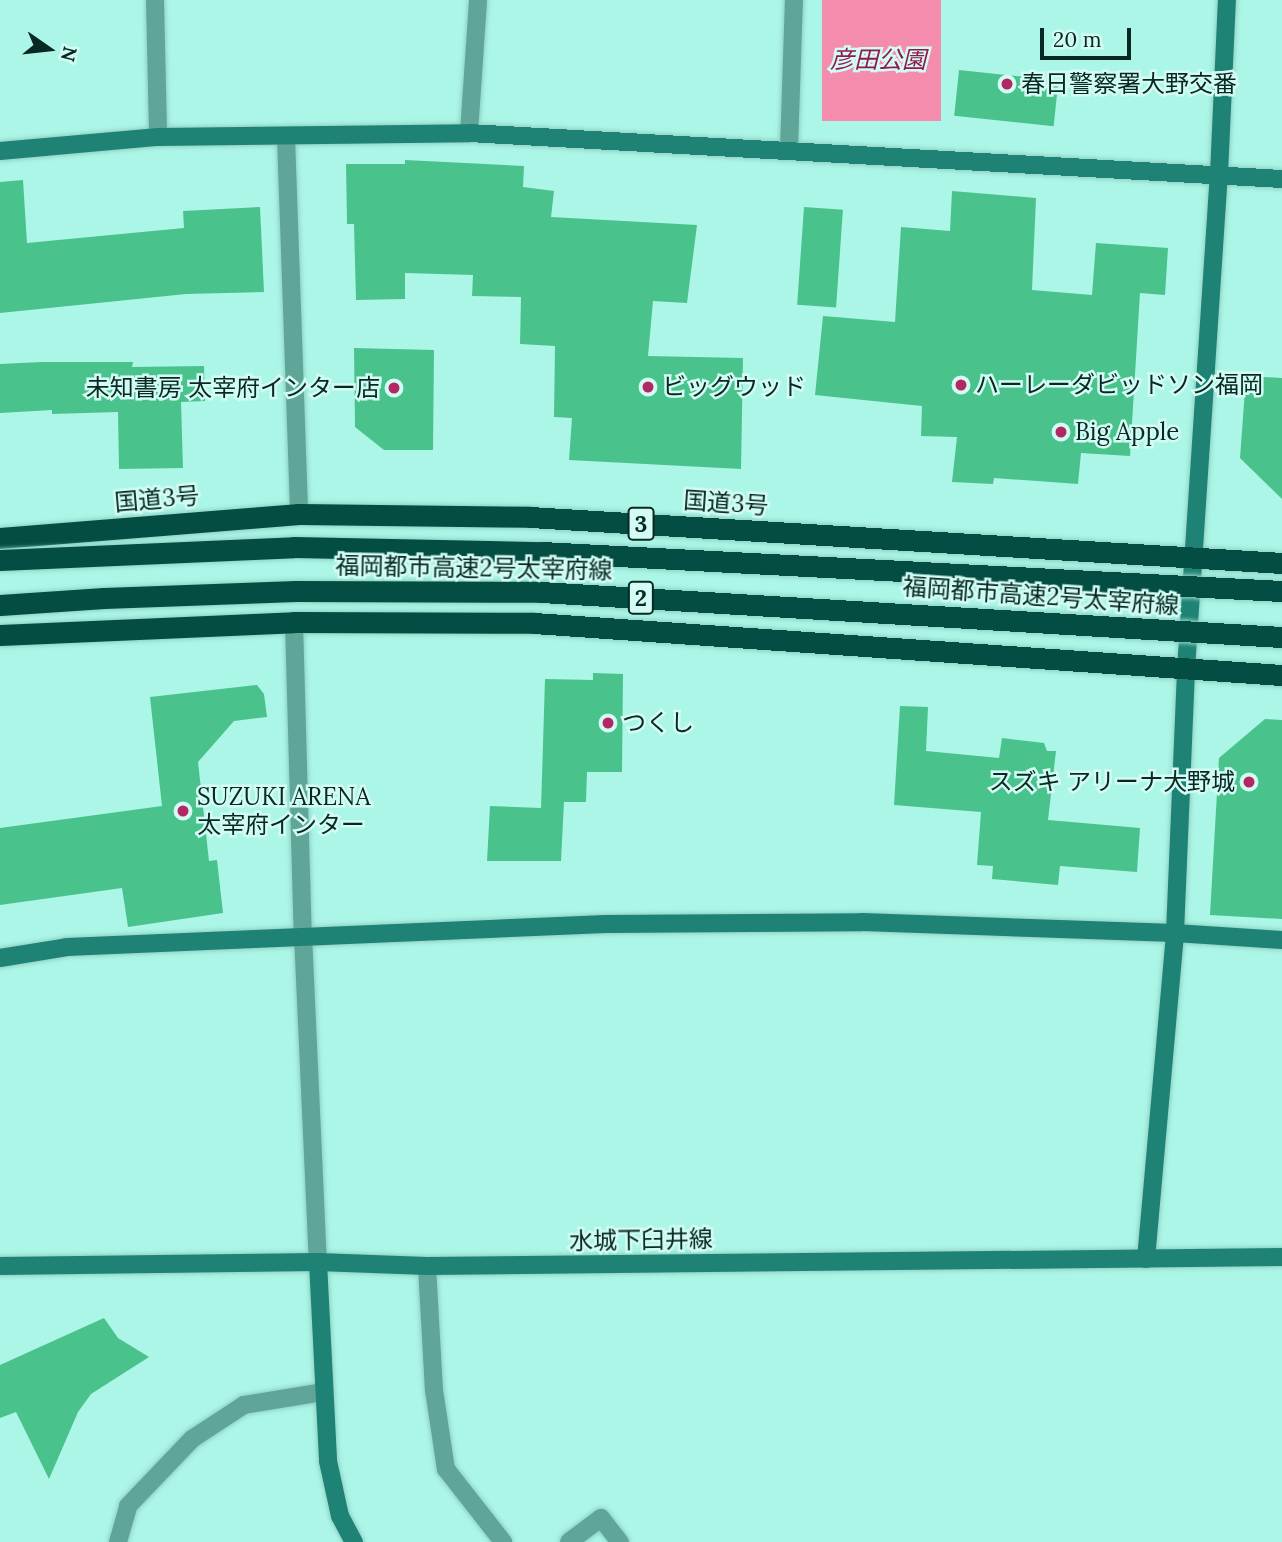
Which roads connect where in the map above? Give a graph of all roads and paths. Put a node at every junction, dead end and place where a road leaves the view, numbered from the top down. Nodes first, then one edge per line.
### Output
1 (155, 0) edge
2 (478, 0) edge
3 (794, 0) edge
4 (1227, 0) edge
5 (469, 132) junction
6 (158, 137) junction
7 (286, 137) junction
8 (789, 149) junction
9 (0, 151) edge
10 (1219, 174) junction
11 (1282, 179) edge
12 (299, 514) junction
13 (0, 538) edge
14 (1192, 558) junction
15 (0, 560) edge
16 (1282, 563) edge
17 (1282, 591) edge
18 (0, 605) edge
19 (294, 622) junction
20 (0, 635) edge
21 (1282, 637) edge
22 (1186, 669) junction
23 (1282, 675) edge
24 (1175, 933) junction
25 (303, 935) junction
26 (1282, 940) edge
27 (0, 958) edge
28 (1282, 1256) edge
29 (1146, 1259) junction
30 (318, 1262) junction
31 (0, 1266) edge
32 (427, 1266) junction
33 (323, 1392) junction
34 (118, 1542) edge
35 (354, 1542) edge
36 (503, 1542) edge
37 (569, 1542) edge
38 (620, 1542) edge

1 - 6 street
2 - 5 street
3 - 8 street
4 - 10 street
5 - 7 street
5 - 8 street
6 - 7 street
6 - 9 street
7 - 12 street
8 - 10 street
10 - 11 street
10 - 14 street
12 - 13 highway, 国道3号 / 3
12 - 14 highway, 国道3号 / 3
14 - 16 highway, 国道3号 / 3
14 - 22 street
15 - 17 highway, 福岡都市高速2号太宰府線 / 2, bridge
18 - 21 highway, 福岡都市高速2号太宰府線 / 2, bridge
19 - 20 highway
19 - 22 highway
19 - 25 street
22 - 23 highway
22 - 24 street
24 - 25 street
24 - 26 street
24 - 29 street
25 - 27 street
25 - 30 street
28 - 29 street, 水城下臼井線
29 - 32 street, 水城下臼井線
30 - 31 street, 水城下臼井線
30 - 32 street, 水城下臼井線
30 - 33 street
32 - 36 street
33 - 34 street
33 - 35 street
37 - 38 street

